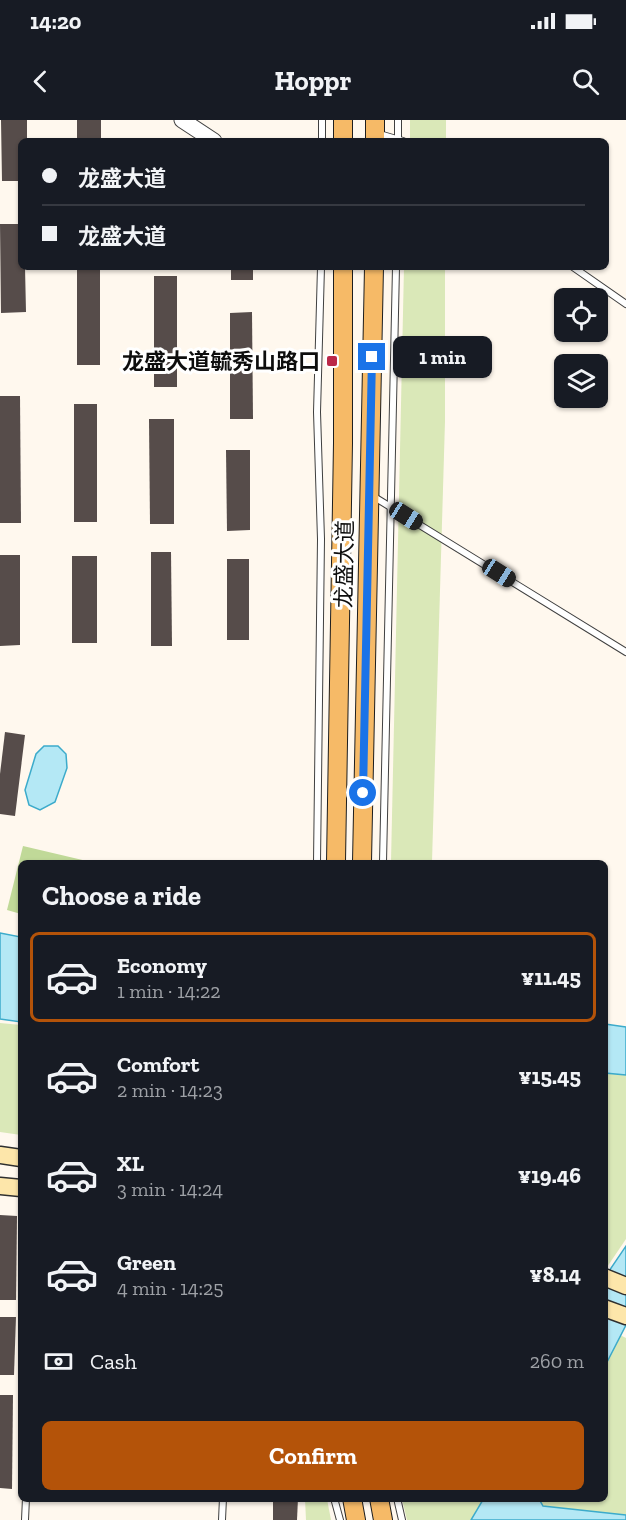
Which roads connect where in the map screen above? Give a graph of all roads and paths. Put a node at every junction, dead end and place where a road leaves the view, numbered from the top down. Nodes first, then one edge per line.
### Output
1 (183, 120) edge
2 (322, 120) edge
3 (343, 120) edge
4 (398, 120) edge
5 (375, 131) edge
6 (210, 138) edge
7 (322, 138) edge
8 (343, 138) edge
9 (394, 138) edge
10 (400, 138) edge
11 (321, 270) edge
12 (343, 270) edge
13 (375, 270) edge
14 (396, 270) edge
15 (577, 270) edge
16 (626, 304) edge
17 (369, 493) junction
18 (626, 652) edge
19 (317, 860) edge
20 (336, 860) edge
21 (362, 860) edge
22 (383, 860) edge
23 (0, 1155) edge
24 (18, 1158) edge
25 (0, 1186) edge
26 (18, 1188) edge
27 (608, 1279) edge
28 (626, 1286) edge
29 (608, 1309) edge
30 (626, 1316) edge
31 (26, 1502) edge
32 (223, 1502) edge
33 (335, 1502) edge
34 (353, 1502) edge
35 (380, 1502) edge
36 (398, 1502) edge
37 (25, 1520) edge
38 (222, 1520) edge
39 (340, 1520) edge
40 (357, 1520) edge
41 (382, 1520) edge
42 (402, 1520) edge

1 - 6 street
2 - 7 lane
3 - 8 main road
4 - 10 lane
5 - 9 lane
11 - 19 lane
12 - 20 main road, 龙盛大道
13 - 17 main road, 龙盛大道
14 - 22 lane
15 - 16 lane
17 - 18 lane
17 - 21 main road, 龙盛大道
23 - 24 main road
25 - 26 main road
27 - 28 main road
29 - 30 main road
31 - 37 lane
32 - 38 lane
33 - 39 lane
34 - 40 main road
35 - 41 main road
36 - 42 lane

